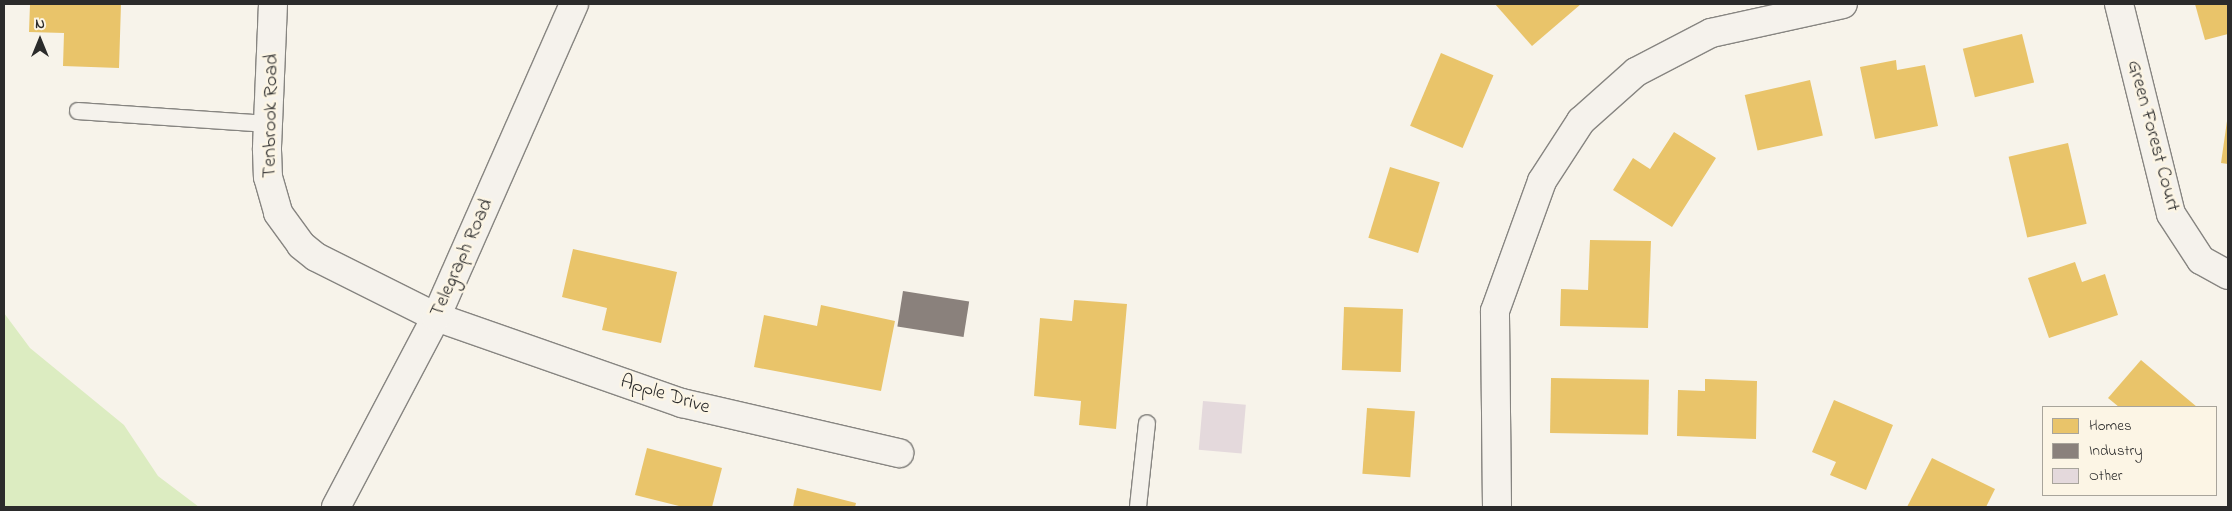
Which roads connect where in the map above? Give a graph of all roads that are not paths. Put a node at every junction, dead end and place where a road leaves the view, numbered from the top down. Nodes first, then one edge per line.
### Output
1 (273, 4) edge
2 (574, 4) edge
3 (1843, 4) edge
4 (2119, 4) edge
5 (78, 111) dead end
6 (268, 124) junction
7 (2228, 275) edge
8 (436, 317) junction
9 (1147, 423) dead end
10 (899, 453) dead end
11 (336, 507) edge
12 (1138, 507) edge
13 (1497, 507) edge

1 - 6 street, Tenbrook Road
2 - 8 street, Telegraph Road
3 - 13 street
4 - 7 street, Green Forest Court
5 - 6 lane
6 - 8 street, Tenbrook Road
8 - 10 street, Apple Drive
8 - 11 street, Telegraph Road
9 - 12 lane

